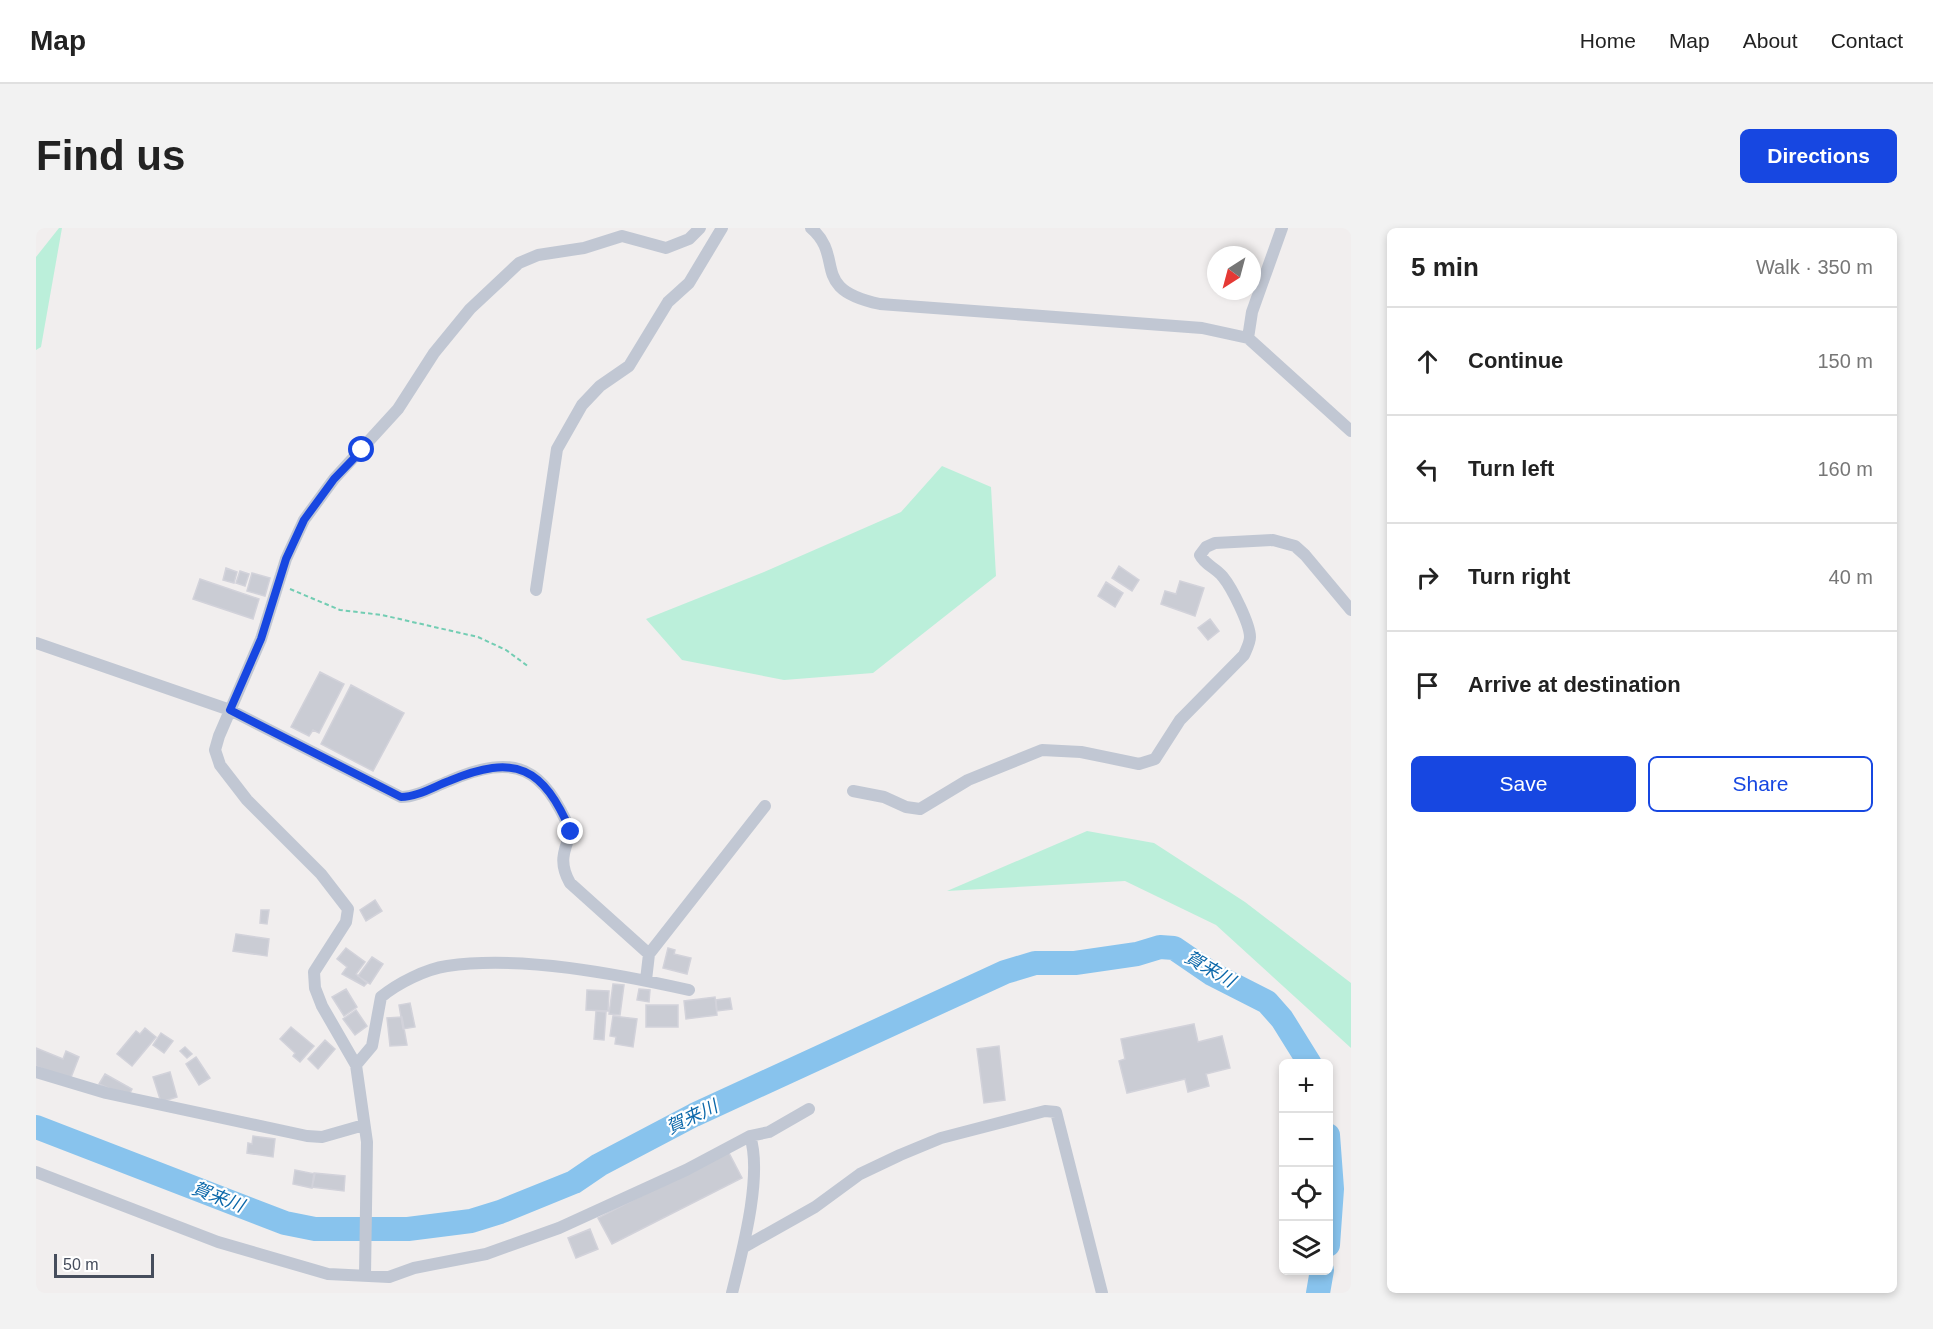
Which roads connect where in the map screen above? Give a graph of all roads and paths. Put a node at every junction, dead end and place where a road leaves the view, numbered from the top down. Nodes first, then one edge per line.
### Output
1 (700, 228) edge
2 (723, 228) edge
3 (811, 228) edge
4 (1282, 228) edge
5 (621, 232) edge
6 (1248, 338) junction
7 (1351, 431) edge
8 (279, 584) junction
9 (536, 590) dead end
10 (1351, 610) edge
11 (36, 643) edge
12 (529, 667) dead end
13 (230, 710) junction
14 (853, 791) dead end
15 (765, 806) dead end
16 (649, 954) junction
17 (646, 980) junction
18 (689, 990) dead end
19 (356, 1065) junction
20 (36, 1072) edge
21 (809, 1109) dead end
22 (364, 1125) junction
23 (750, 1136) junction
24 (36, 1172) edge
25 (744, 1247) junction
26 (365, 1275) junction
27 (732, 1293) edge
28 (1102, 1293) edge

1 - 5 street
2 - 9 street
3 - 6 street
4 - 6 street
5 - 8 street
6 - 7 street
8 - 12 path
8 - 13 street
10 - 14 street
11 - 13 street
13 - 16 street
13 - 19 street
15 - 16 street
16 - 17 street
17 - 18 street
17 - 19 street
19 - 22 street
20 - 22 street
21 - 23 street
22 - 26 street
23 - 25 street
23 - 26 street
24 - 26 street
25 - 27 street
25 - 28 street

